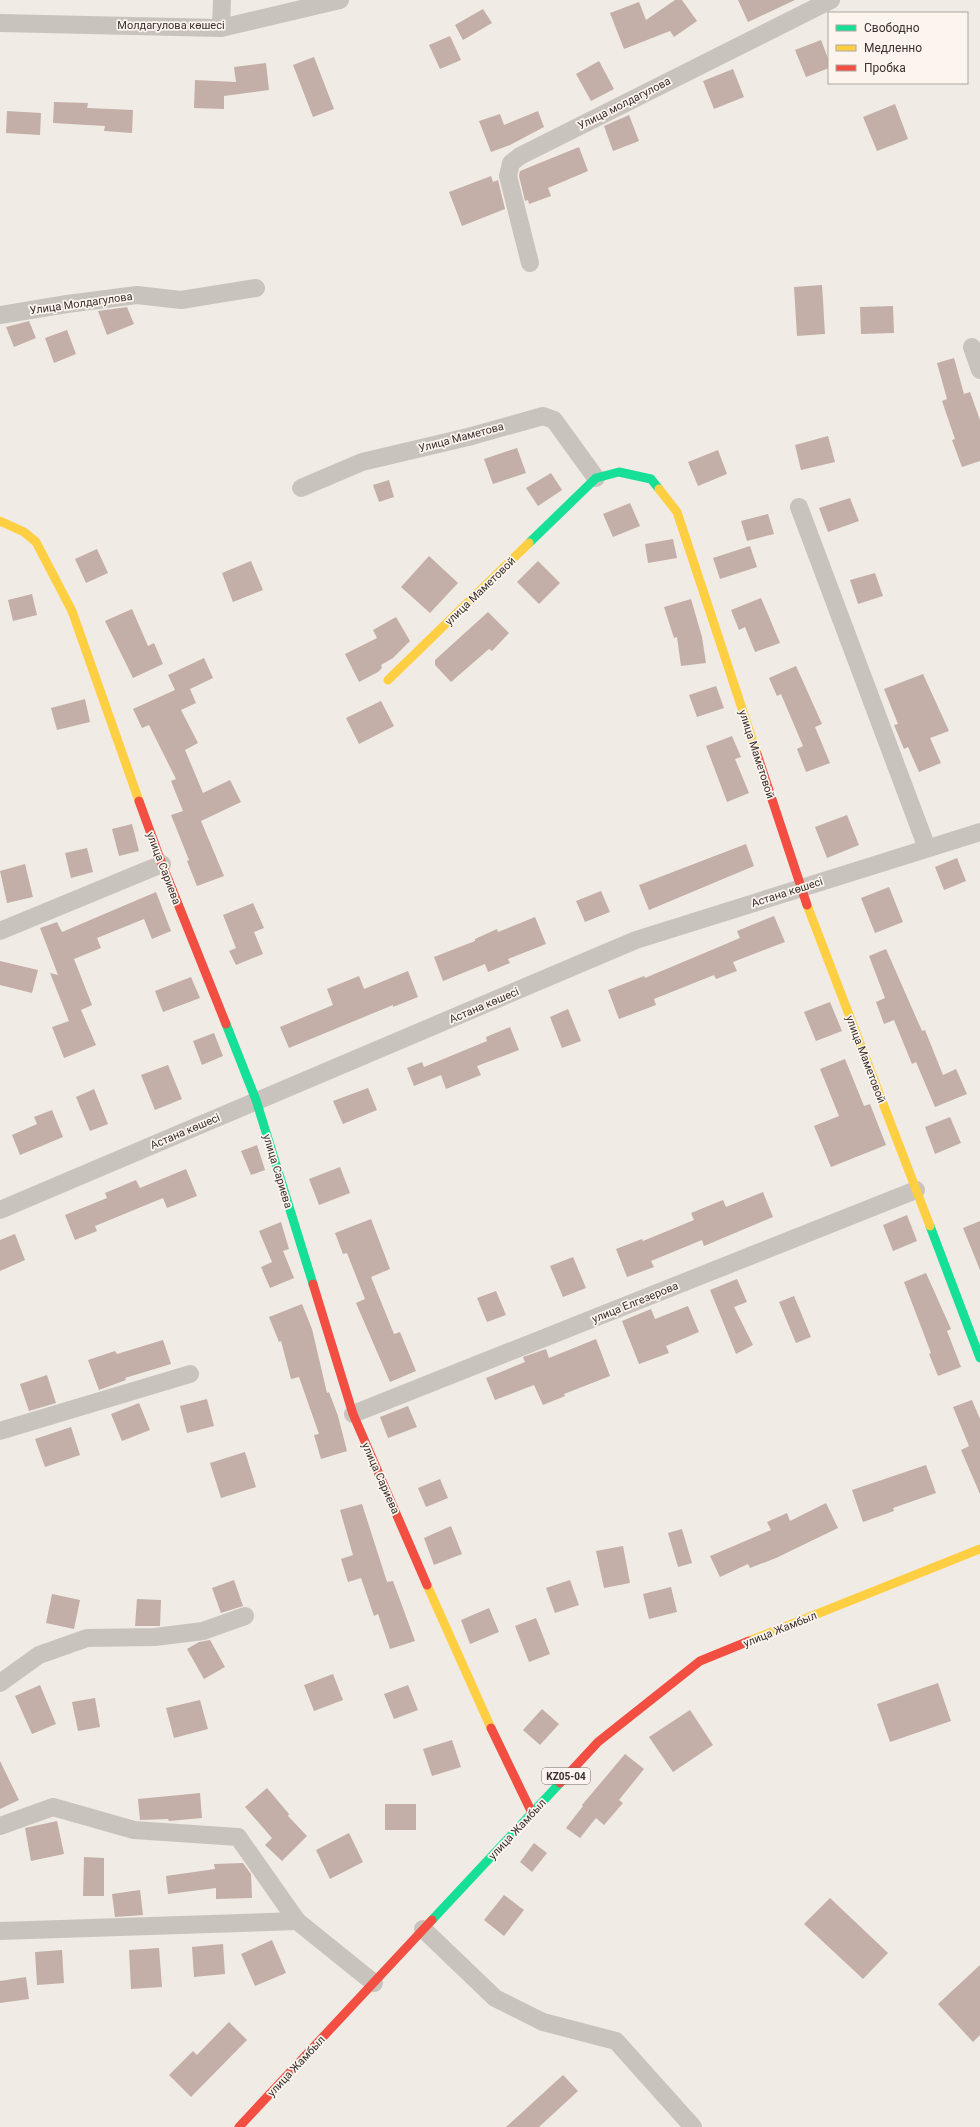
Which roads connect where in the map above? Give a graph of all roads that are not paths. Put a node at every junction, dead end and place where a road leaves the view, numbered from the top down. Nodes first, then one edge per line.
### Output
1 (222, 0) edge
2 (340, 0) edge
3 (831, 0) edge
4 (0, 23) edge
5 (221, 28) junction
6 (530, 263) dead end
7 (256, 288) dead end
8 (0, 315) edge
9 (972, 347) dead end
10 (980, 370) edge
11 (596, 478) junction
12 (301, 488) dead end
13 (798, 507) dead end
14 (0, 521) edge
15 (388, 680) dead end
16 (980, 832) edge
17 (927, 848) junction
18 (162, 864) junction
19 (801, 888) junction
20 (0, 931) edge
21 (256, 1100) junction
22 (916, 1190) junction
23 (0, 1210) edge
24 (980, 1358) edge
25 (190, 1374) dead end
26 (353, 1414) junction
27 (0, 1431) edge
28 (980, 1549) edge
29 (245, 1616) dead end
30 (0, 1683) edge
31 (532, 1813) junction
32 (0, 1826) edge
33 (297, 1920) junction
34 (423, 1929) junction
35 (0, 1931) edge
36 (374, 1982) junction
37 (239, 2127) edge
38 (693, 2127) edge

1 - 5 street
2 - 5 street, Молдагулова көшесі
3 - 6 street, Улица молдагулова
4 - 5 street, Молдагулова көшесі
7 - 8 street, Улица Молдагулова
9 - 10 street
11 - 12 street, Улица Маметова
11 - 15 street, улица Маметовой
11 - 19 street, улица Маметовой
13 - 17 street
14 - 18 street, улица Сариева
16 - 17 street, Астана көшесі
17 - 19 street, Астана көшесі
18 - 20 street
18 - 21 street, улица Сариева
19 - 21 street, Астана көшесі
19 - 22 street, улица Маметовой
21 - 23 street, Астана көшесі
21 - 26 street, улица Сариева
22 - 24 street, улица Маметовой
22 - 26 street, улица Елгезерова
25 - 27 street
26 - 31 street, улица Сариева
28 - 31 street, улица Жамбыл / KZ05-04
29 - 30 street
31 - 34 street, улица Жамбыл / KZ05-04
32 - 33 street
33 - 35 street
33 - 36 street
34 - 36 street, улица Жамбыл / KZ05-04
34 - 38 street
36 - 37 street, улица Жамбыл / KZ05-04

